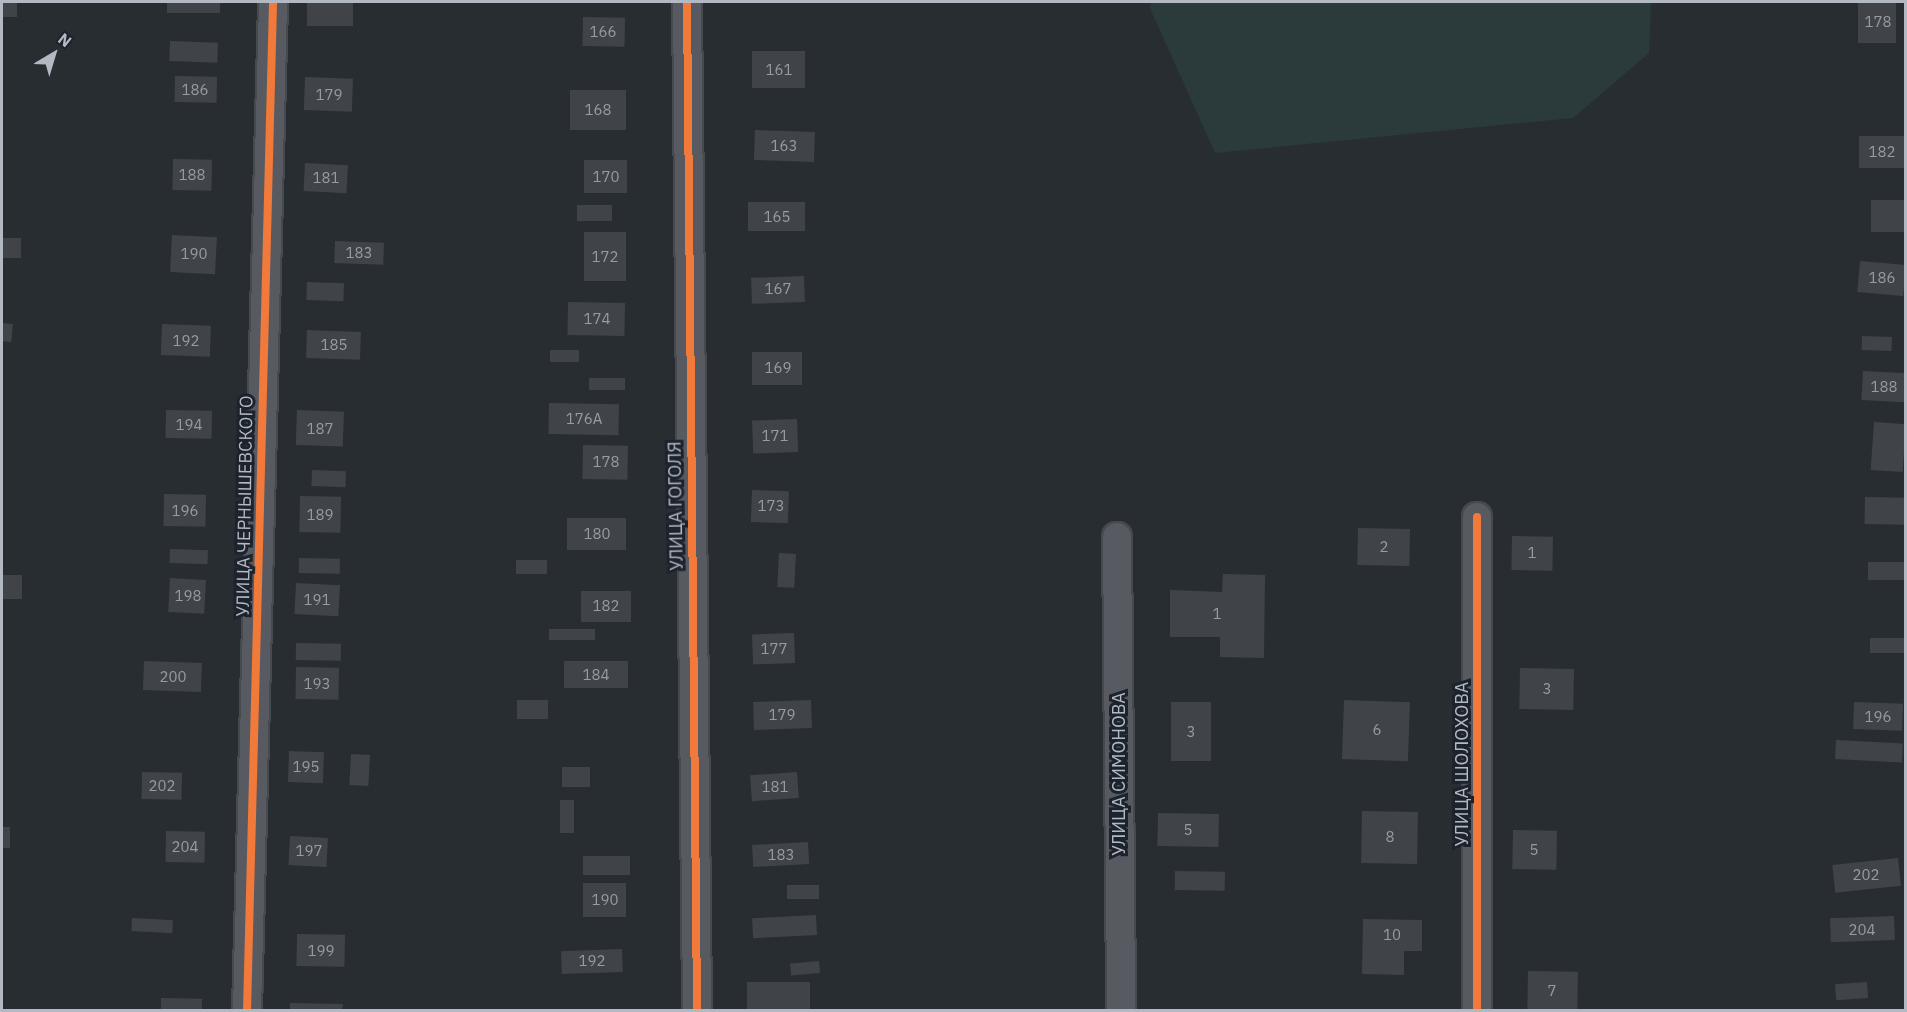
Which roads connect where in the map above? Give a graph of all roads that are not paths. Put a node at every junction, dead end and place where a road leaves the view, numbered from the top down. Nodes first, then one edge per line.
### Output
1 (273, 2) edge
2 (687, 2) edge
3 (1477, 517) dead end
4 (1117, 537) dead end
5 (247, 1011) edge
6 (697, 1011) edge
7 (1121, 1011) edge
8 (1477, 1011) edge

1 - 5 street, УЛИЦА ЧЕРНЫШЕВСКОГО
2 - 6 street, УЛИЦА ГОГОЛЯ
3 - 8 street, УЛИЦА ШОЛОХОВА
4 - 7 street, УЛИЦА СИМОНОВА

